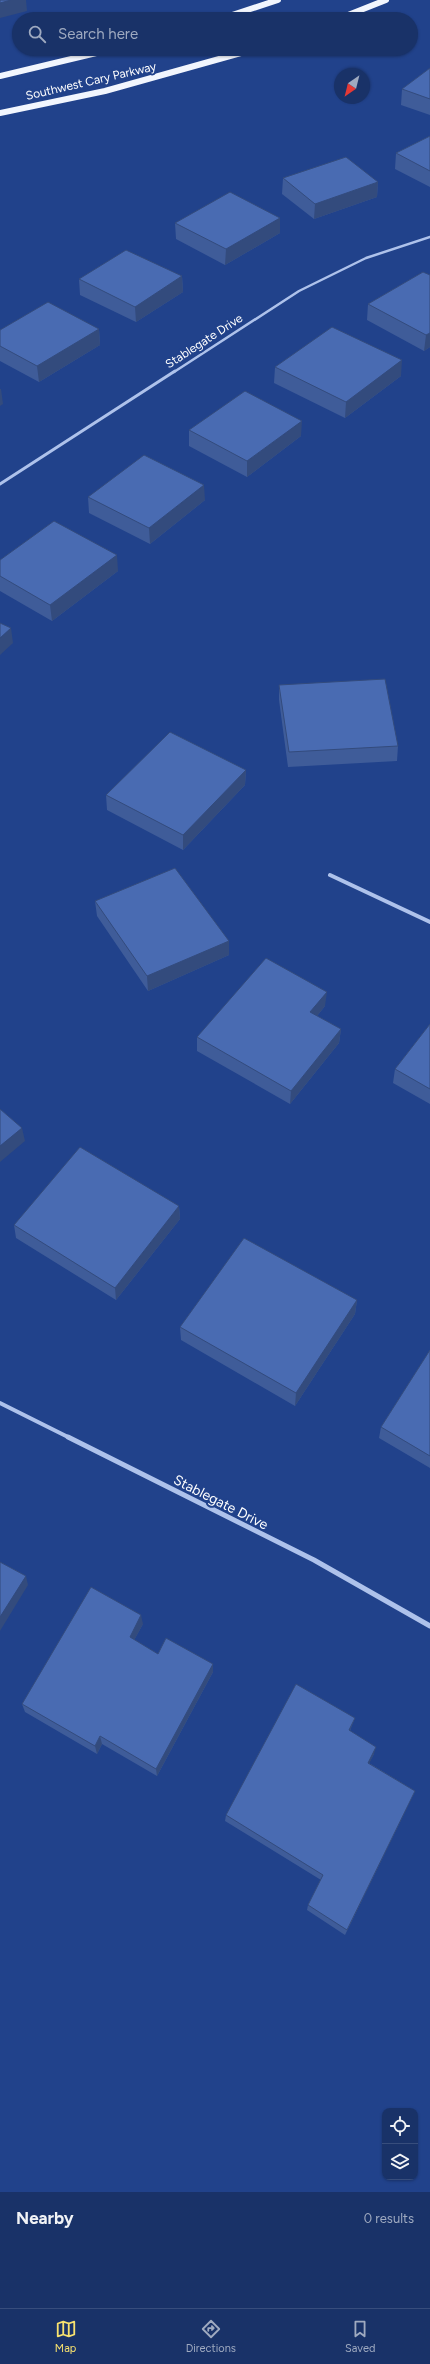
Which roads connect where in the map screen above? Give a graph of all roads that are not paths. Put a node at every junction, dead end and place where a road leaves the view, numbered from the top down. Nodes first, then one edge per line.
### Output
1 (278, 0) edge
2 (386, 0) edge
3 (241, 12) edge
4 (356, 12) edge
5 (84, 56) edge
6 (230, 56) edge
7 (0, 76) edge
8 (0, 113) edge
9 (430, 237) edge
10 (0, 484) edge
11 (330, 875) dead end
12 (430, 922) edge
13 (0, 1403) edge
14 (430, 1626) edge

1 - 3 main road
2 - 4 main road
5 - 7 main road, Southwest Cary Parkway
6 - 8 main road, Southwest Cary Parkway
9 - 10 street, Stablegate Drive
11 - 12 street
13 - 14 street, Stablegate Drive

